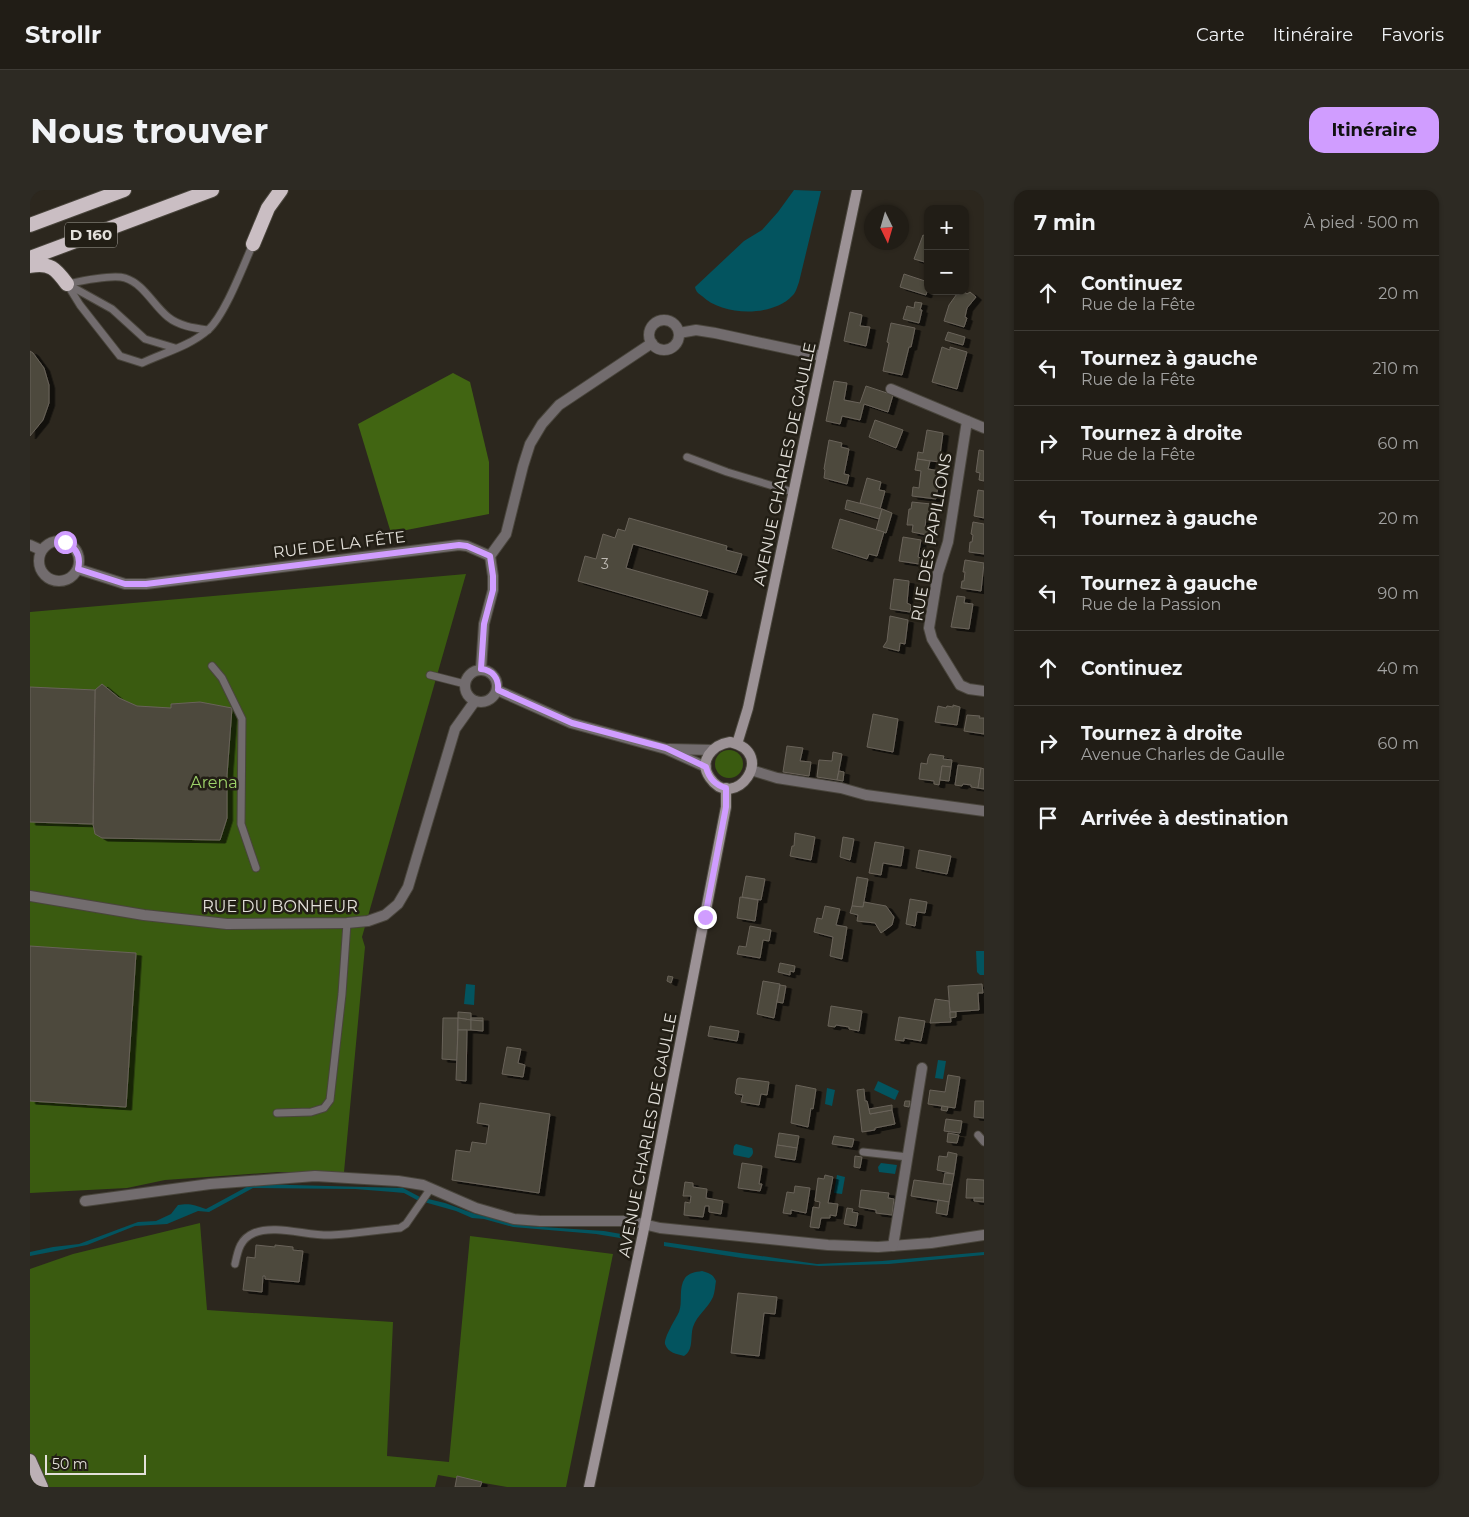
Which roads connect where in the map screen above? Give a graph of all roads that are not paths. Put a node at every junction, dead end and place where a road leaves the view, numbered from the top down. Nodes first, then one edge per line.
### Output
1 (124, 190) edge
2 (212, 190) edge
3 (281, 190) edge
4 (857, 190) edge
5 (30, 225) edge
6 (253, 244) joint
7 (30, 258) edge
8 (30, 266) edge
9 (67, 284) junction
10 (208, 330) junction
11 (679, 333) junction
12 (652, 343) junction
13 (175, 348) junction
14 (822, 356) junction
15 (891, 389) dead end
16 (967, 421) junction
17 (984, 428) edge
18 (688, 457) dead end
19 (793, 492) junction
20 (30, 545) edge
21 (41, 550) junction
22 (490, 556) junction
23 (78, 569) junction
24 (212, 666) dead end
25 (481, 669) junction
26 (430, 674) dead end
27 (465, 684) junction
28 (498, 690) junction
29 (984, 691) edge
30 (475, 701) junction
31 (738, 744) junction
32 (666, 748) junction
33 (713, 750) junction
34 (706, 767) junction
35 (752, 770) junction
36 (726, 788) junction
37 (984, 812) edge
38 (256, 868) dead end
39 (30, 896) edge
40 (347, 923) junction
41 (922, 1068) dead end
42 (277, 1113) dead end
43 (978, 1135) dead end
44 (984, 1142) edge
45 (863, 1152) dead end
46 (908, 1157) junction
47 (429, 1191) junction
48 (85, 1201) dead end
49 (645, 1224) junction
50 (984, 1235) edge
51 (893, 1246) junction
52 (235, 1264) dead end
53 (30, 1460) edge
54 (42, 1487) edge
55 (589, 1487) edge

1 - 5 highway, D 160
2 - 7 highway, D 160
3 - 6 highway
4 - 14 main road, AVENUE CHARLES DE GAULLE
6 - 10 lane
8 - 9 highway
9 - 10 lane
9 - 13 lane
9 - 13 lane
10 - 13 lane
11 - 12 street
11 - 12 street
11 - 14 street
12 - 22 street
14 - 19 main road, AVENUE CHARLES DE GAULLE
15 - 16 street
16 - 17 street
16 - 29 street, RUE DES PAPILLONS
18 - 19 lane
19 - 31 main road, AVENUE CHARLES DE GAULLE
20 - 21 street
21 - 23 street
21 - 23 street
22 - 23 street, RUE DE LA FÊTE
22 - 25 street
24 - 38 lane
25 - 27 street
25 - 28 street
26 - 27 lane
27 - 30 street
28 - 30 street
28 - 32 street
30 - 40 street, RUE DU BONHEUR
31 - 33 main road
31 - 35 main road
32 - 33 street
32 - 34 street
33 - 34 main road
34 - 36 main road
35 - 36 main road
35 - 37 street
36 - 49 main road, AVENUE CHARLES DE GAULLE
39 - 40 street, RUE DU BONHEUR
40 - 42 lane
41 - 46 street
43 - 44 lane
45 - 46 lane
46 - 51 street
47 - 48 street
47 - 49 street
47 - 52 lane
49 - 51 street
49 - 55 main road, AVENUE CHARLES DE GAULLE
50 - 51 street
53 - 54 main road

